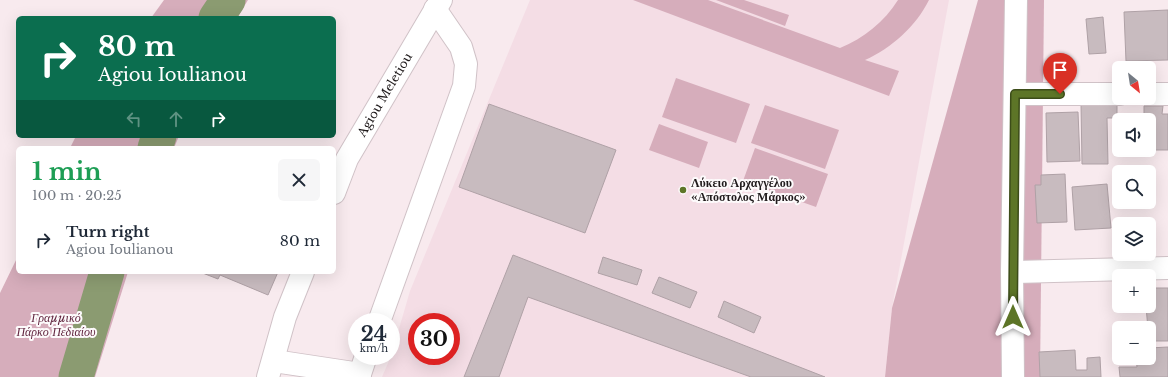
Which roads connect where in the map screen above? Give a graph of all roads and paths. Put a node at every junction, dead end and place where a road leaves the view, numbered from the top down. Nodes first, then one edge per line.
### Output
1 (1016, 0) edge
2 (438, 5) edge
3 (1015, 94) junction
4 (1112, 94) edge
5 (1156, 94) edge
6 (1168, 94) edge
7 (336, 188) edge
8 (1168, 268) edge
9 (1012, 272) junction
10 (301, 274) edge
11 (381, 313) edge
12 (271, 369) edge
13 (362, 369) edge
14 (1013, 377) edge

1 - 3 street
2 - 7 street, Agiou Meletiou
2 - 11 street
3 - 4 street
3 - 9 street
5 - 6 street
8 - 9 street
9 - 14 street
10 - 12 street
12 - 13 street

